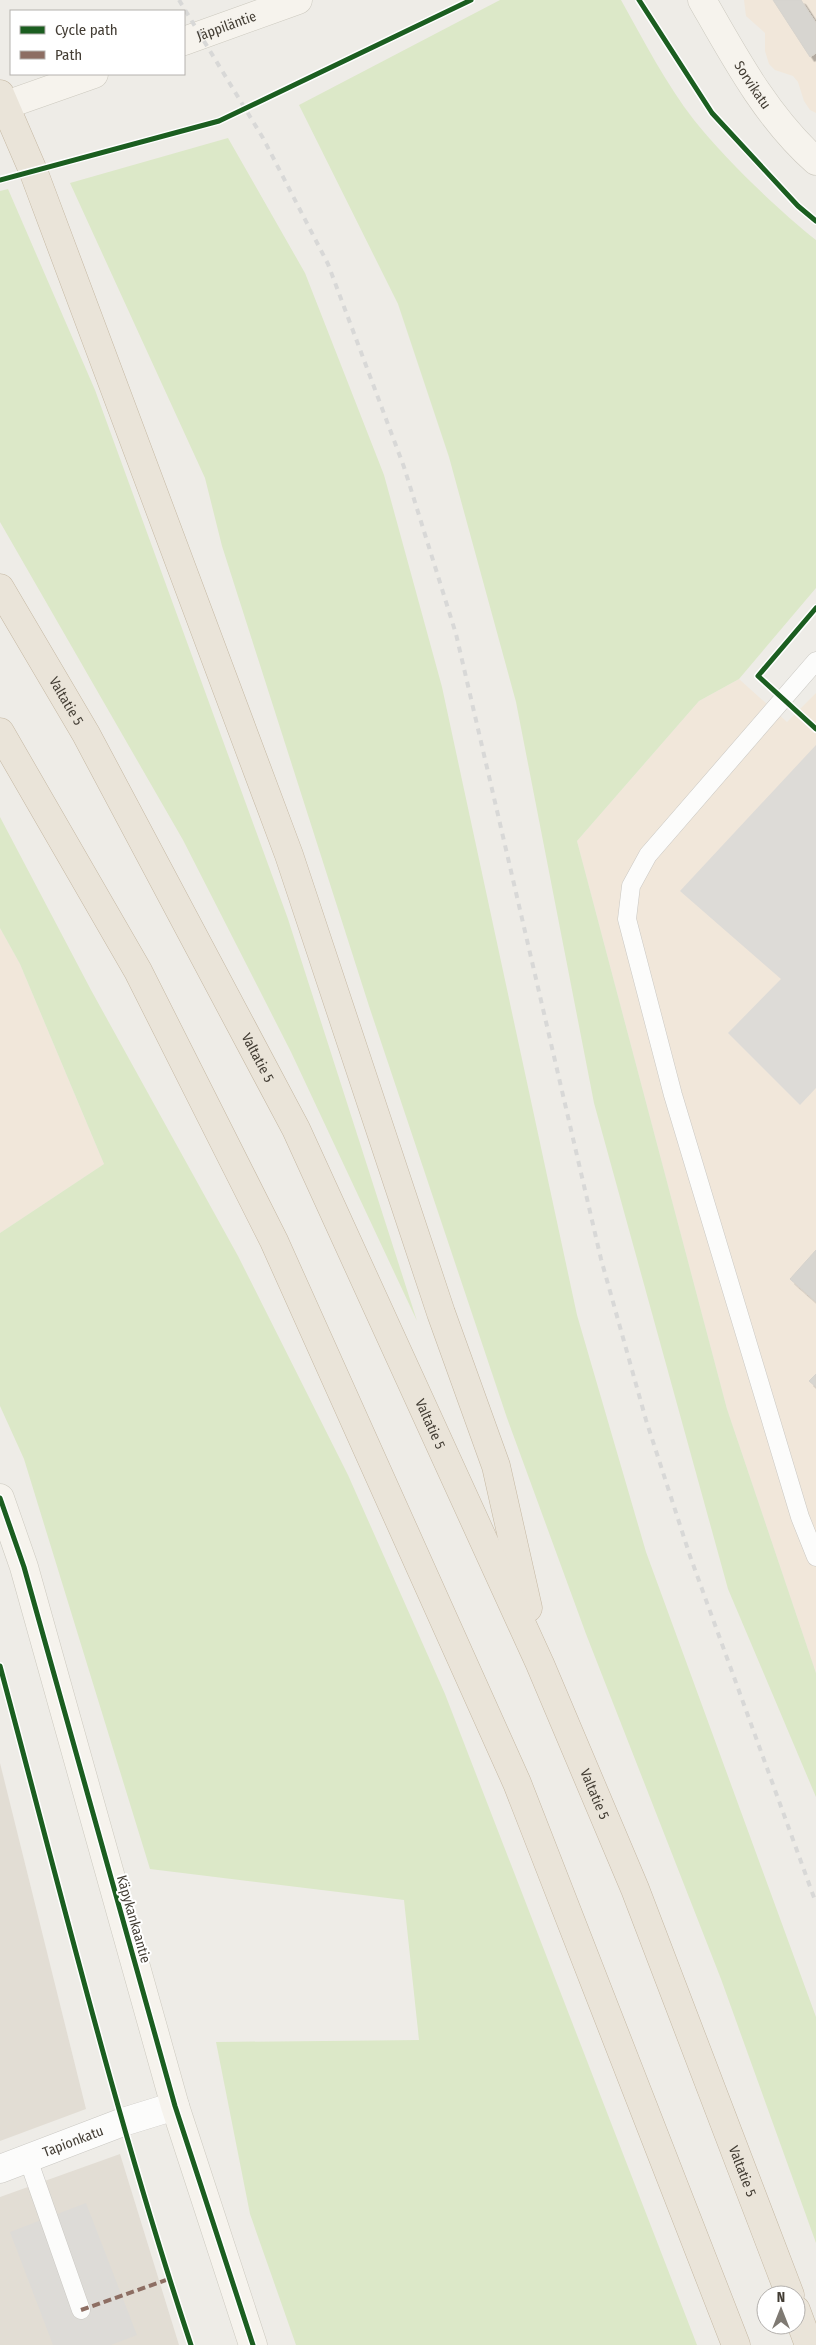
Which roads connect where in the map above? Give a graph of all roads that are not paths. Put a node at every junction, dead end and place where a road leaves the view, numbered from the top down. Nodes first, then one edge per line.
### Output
1 (298, 0) edge
2 (702, 0) edge
3 (185, 41) edge
4 (91, 75) edge
5 (2, 102) edge
6 (816, 161) edge
7 (0, 588) edge
8 (815, 664) edge
9 (0, 732) edge
10 (0, 1498) edge
11 (816, 1557) edge
12 (540, 1664) junction
13 (175, 2106) junction
14 (28, 2159) junction
15 (0, 2170) edge
16 (786, 2285) edge
17 (82, 2310) dead end
18 (253, 2345) edge
19 (736, 2345) edge

1 - 3 street, Jäppiläntie
2 - 6 street, Sorvikatu
4 - 5 street
5 - 12 highway
7 - 12 highway, Valtatie 5
8 - 11 lane
9 - 19 highway
10 - 13 street, Käpykankaantie
12 - 16 highway, Valtatie 5
13 - 14 street, Tapionkatu
13 - 18 street, Käpykankaantie
14 - 15 street, Tapionkatu
14 - 17 lane

